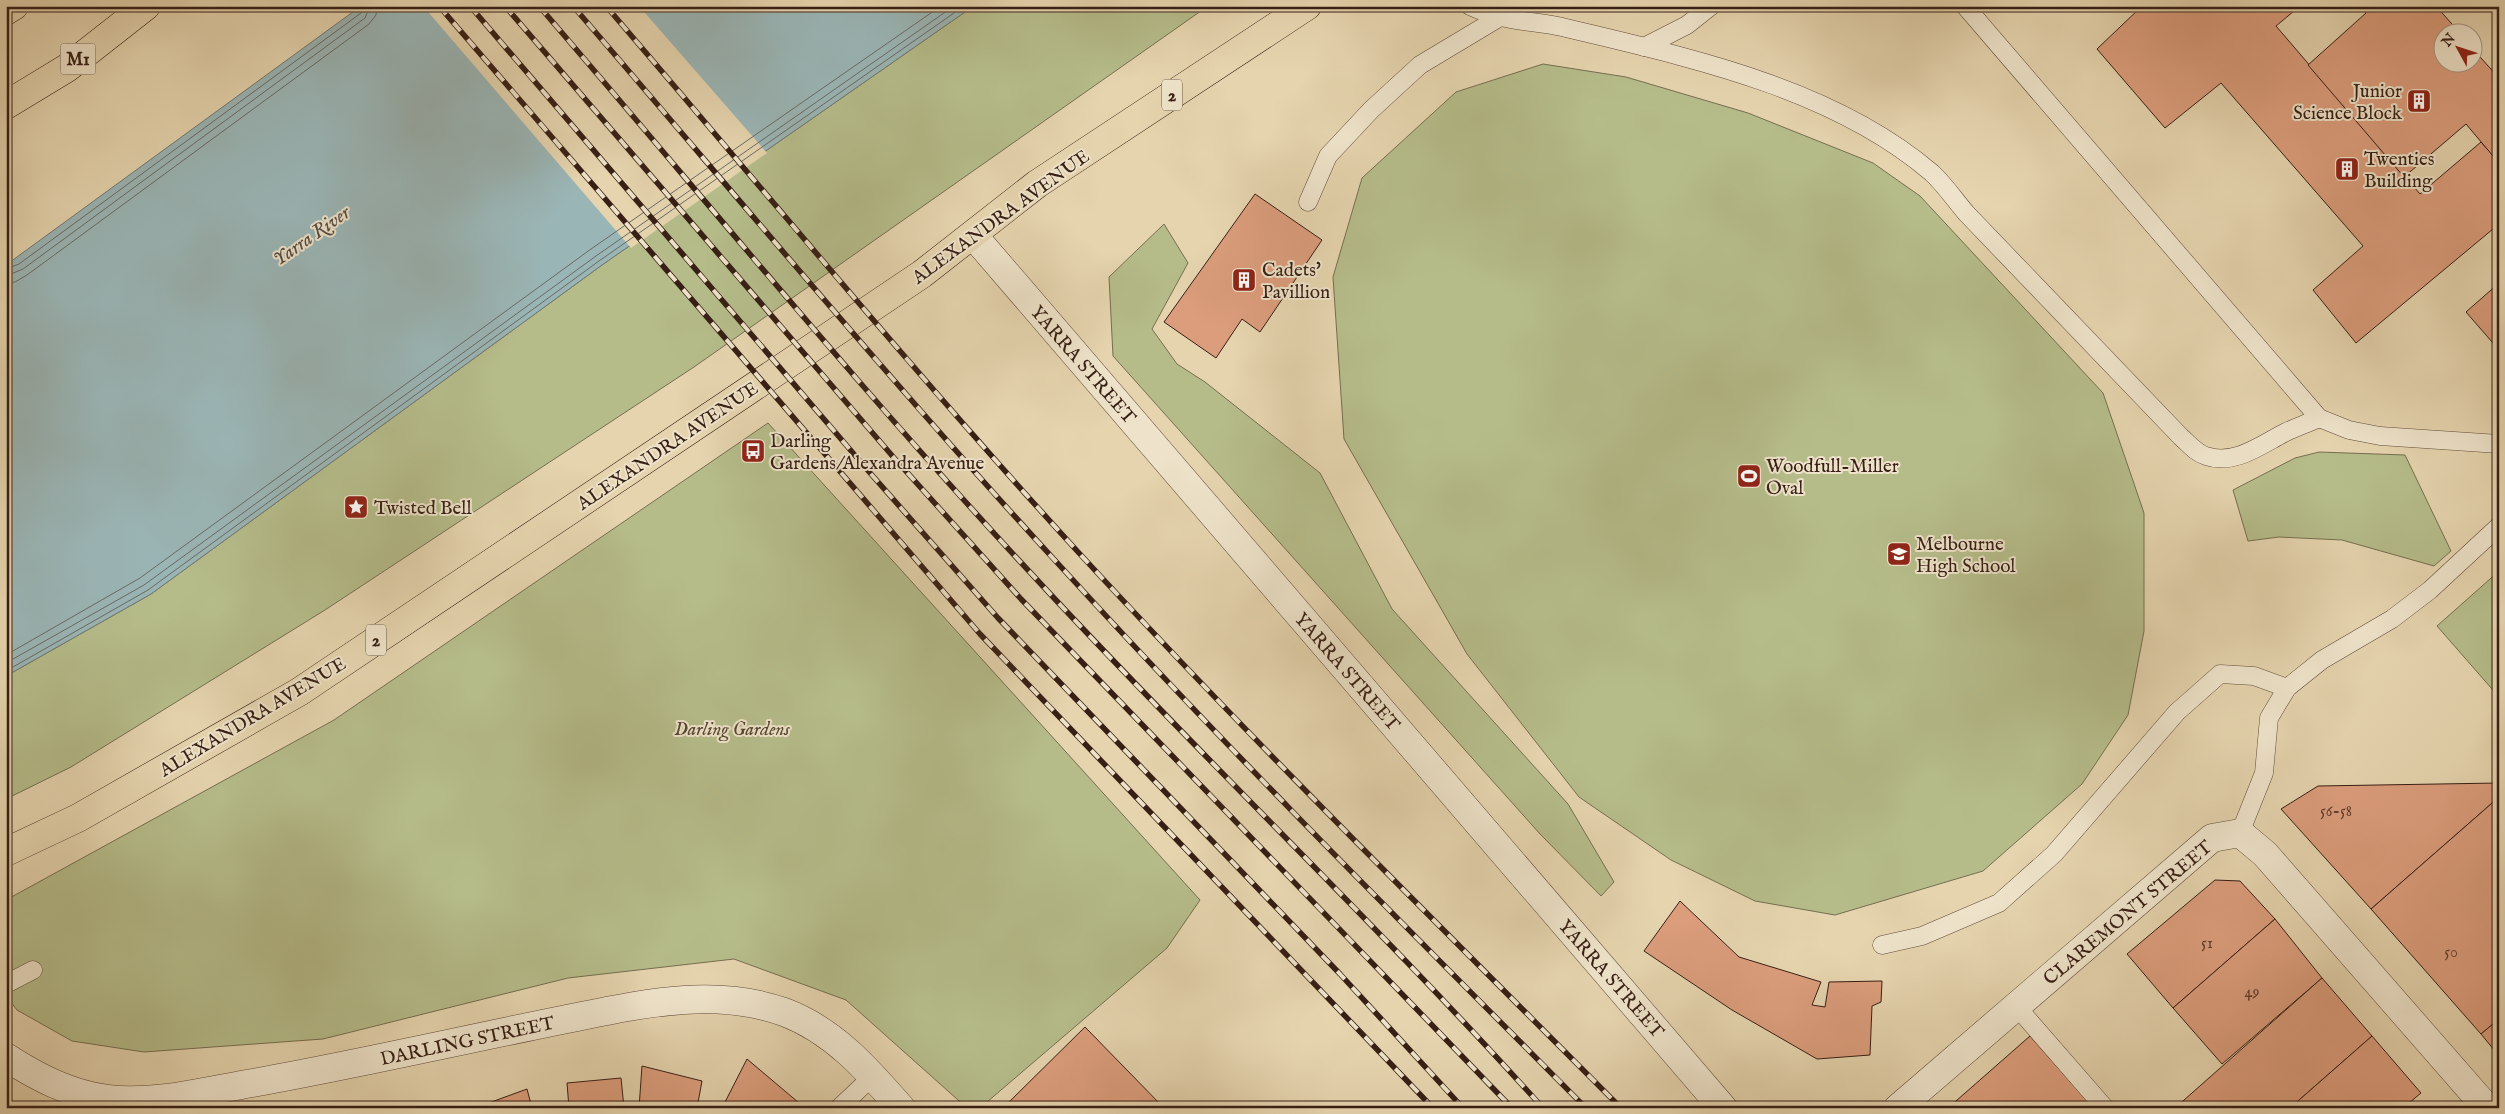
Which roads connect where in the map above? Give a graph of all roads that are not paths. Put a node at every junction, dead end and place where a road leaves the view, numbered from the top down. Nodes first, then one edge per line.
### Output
1 (14, 6) edge
2 (146, 6) edge
3 (1307, 6) edge
4 (1470, 6) edge
5 (1711, 6) edge
6 (1965, 6) edge
7 (6, 11) edge
8 (1500, 17) junction
9 (1644, 47) junction
10 (6, 105) edge
11 (1308, 202) dead end
12 (973, 235) junction
13 (2319, 418) junction
14 (2499, 444) edge
15 (2499, 526) edge
16 (2287, 688) junction
17 (2240, 833) junction
18 (6, 852) edge
19 (1882, 945) dead end
20 (33, 970) dead end
21 (6, 984) edge
22 (2016, 1007) junction
23 (6, 1057) edge
24 (873, 1076) junction
25 (839, 1108) edge
26 (901, 1108) edge
27 (1723, 1108) edge
28 (1898, 1108) edge
29 (2105, 1108) edge
30 (2487, 1108) edge

1 - 7 main road
2 - 10 main road, M1
3 - 12 main road, ALEXANDRA AVENUE / 2
4 - 8 lane
5 - 9 lane
6 - 13 lane
8 - 9 lane
8 - 11 lane
9 - 13 lane
12 - 18 main road, ALEXANDRA AVENUE / 2
12 - 27 street, YARRA STREET
13 - 14 lane
15 - 16 lane
16 - 17 lane
16 - 19 lane
17 - 22 street, CLAREMONT STREET
17 - 30 street
20 - 21 lane
22 - 28 street, CLAREMONT STREET
22 - 29 lane
23 - 24 street, DARLING STREET
24 - 25 lane
24 - 26 street, DARLING STREET

